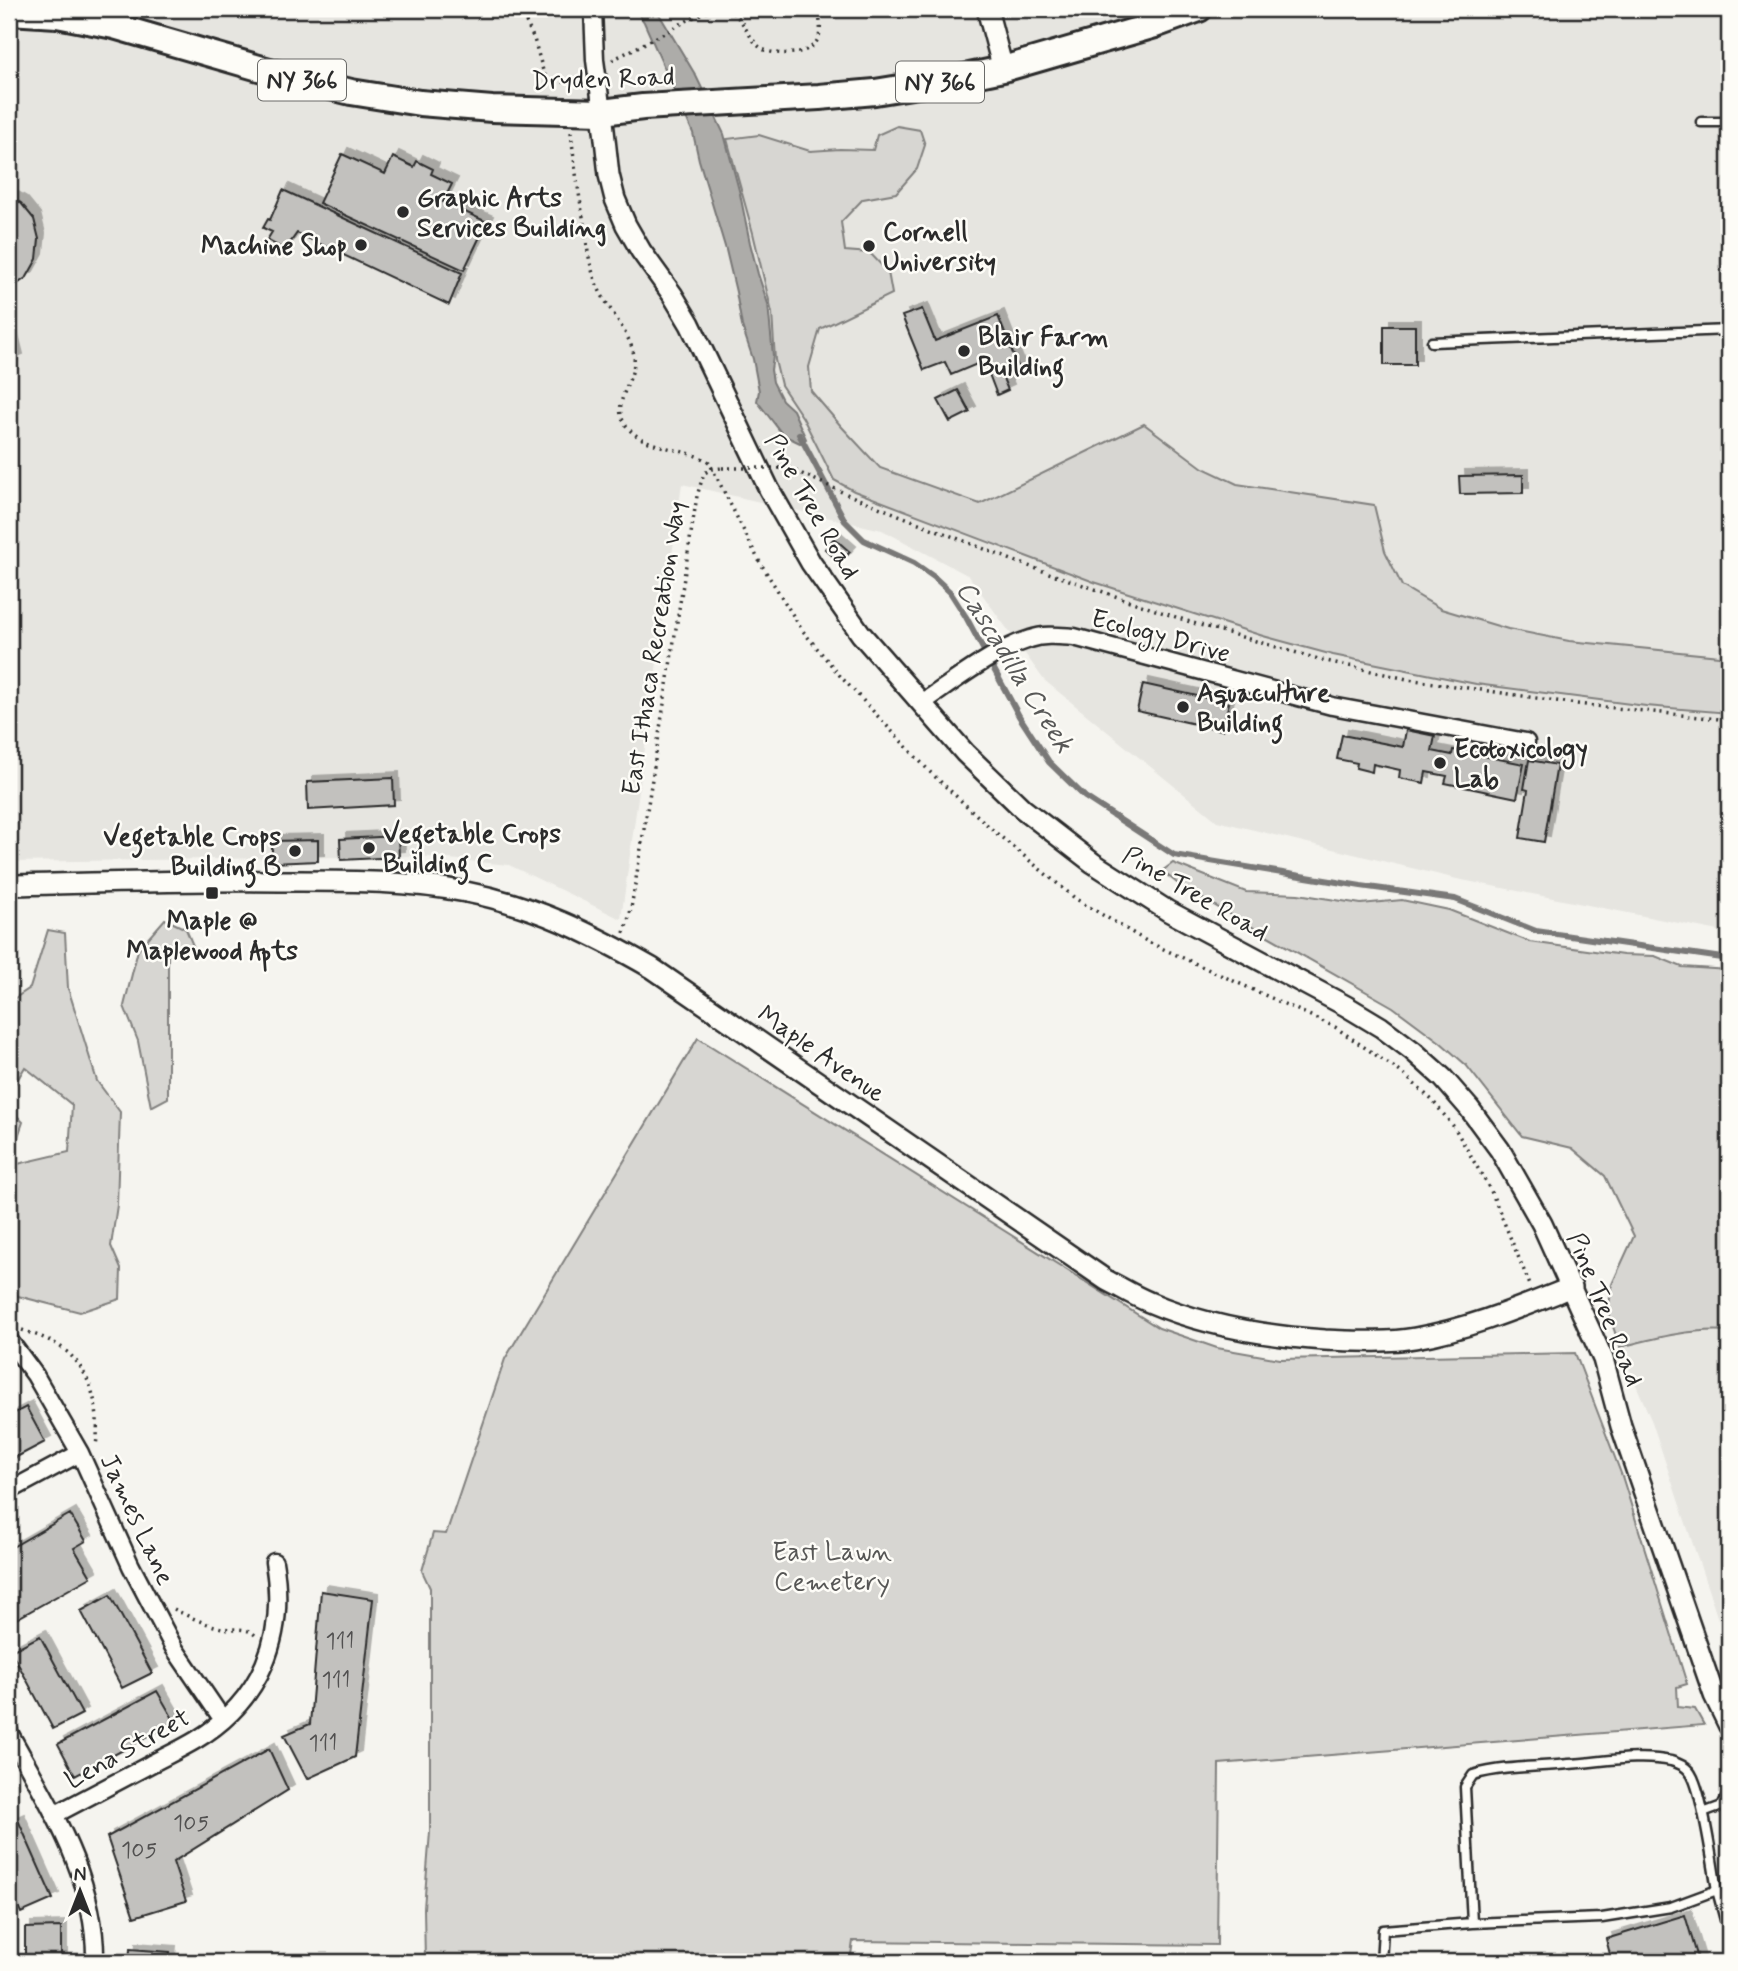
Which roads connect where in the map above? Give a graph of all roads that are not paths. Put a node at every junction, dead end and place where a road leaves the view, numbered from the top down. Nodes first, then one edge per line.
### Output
1 (593, 9) edge
2 (987, 9) edge
3 (1199, 9) edge
4 (9, 12) edge
5 (1003, 69) junction
6 (602, 111) junction
7 (1701, 122) dead end
8 (1729, 122) edge
9 (1729, 330) edge
10 (1432, 342) dead end
11 (922, 703) junction
12 (1526, 743) dead end
13 (9, 885) edge
14 (1572, 1287) junction
15 (13, 1333) edge
16 (88, 1453) junction
17 (9, 1491) edge
18 (274, 1562) dead end
19 (223, 1720) junction
20 (1729, 1726) edge
21 (9, 1732) edge
22 (1729, 1792) edge
23 (1726, 1807) edge
24 (1703, 1813) junction
25 (54, 1815) junction
26 (1717, 1891) junction
27 (1472, 1923) junction
28 (1729, 1935) edge
29 (95, 1962) edge
30 (1381, 1962) edge

1 - 6 street
2 - 5 street
3 - 5 main road, Dryden Road / NY 366
4 - 6 main road, Dryden Road / NY 366
5 - 6 main road, Dryden Road / NY 366
6 - 11 street, Pine Tree Road
7 - 8 lane
9 - 10 lane
11 - 12 street, Ecology Drive
11 - 14 street, Pine Tree Road
13 - 14 street, Maple Avenue
14 - 20 street, Pine Tree Road
15 - 16 street, James Lane
16 - 17 street
16 - 19 street, James Lane
18 - 19 street, Lena Street
19 - 25 street, Lena Street
21 - 25 street
22 - 23 lane
23 - 24 lane
24 - 26 lane
24 - 27 lane
25 - 29 street
26 - 27 lane
26 - 28 lane
27 - 30 lane

